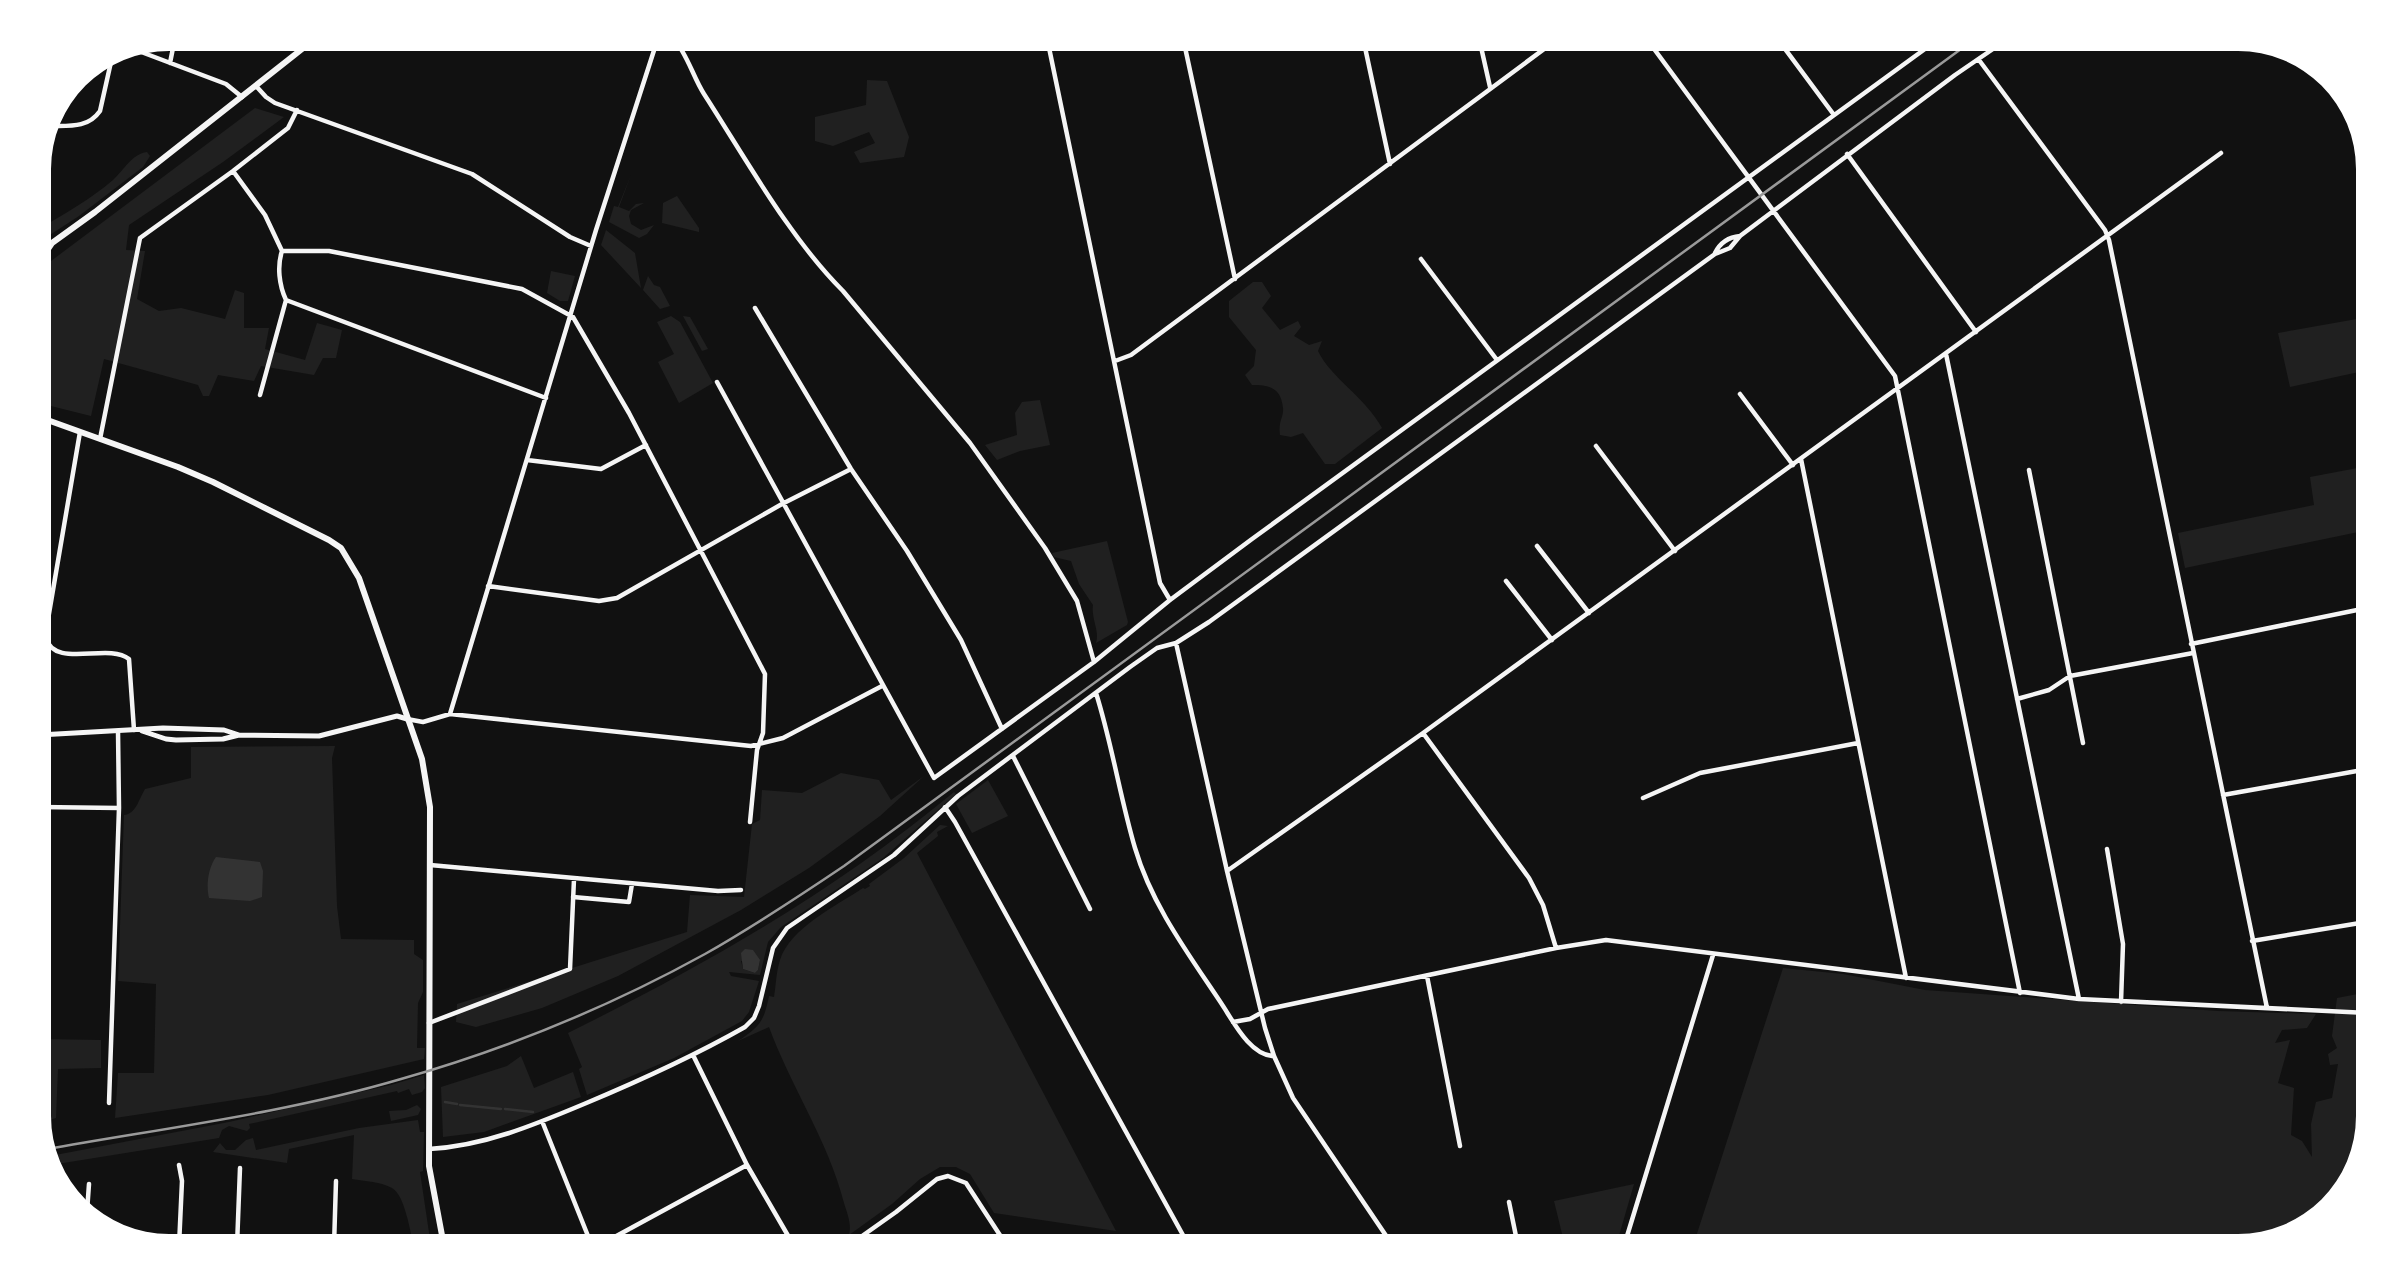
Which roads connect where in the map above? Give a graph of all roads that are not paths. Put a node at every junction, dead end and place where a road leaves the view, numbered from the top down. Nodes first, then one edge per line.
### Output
1 (172, 51) edge
2 (300, 51) edge
3 (654, 51) edge
4 (680, 51) edge
5 (1050, 51) edge
6 (1186, 51) edge
7 (1366, 51) edge
8 (1482, 51) edge
9 (1541, 51) edge
10 (1655, 51) edge
11 (1787, 51) edge
12 (1922, 51) edge
13 (1992, 51) edge
14 (147, 54) edge
15 (1979, 60) junction
16 (170, 62) junction
17 (110, 67) edge
18 (256, 86) junction
19 (1490, 88) junction
20 (242, 97) junction
21 (297, 110) junction
22 (1834, 115) junction
23 (60, 126) edge
24 (2221, 153) dead end
25 (1847, 154) junction
26 (1390, 164) junction
27 (233, 171) junction
28 (1748, 178) junction
29 (1773, 212) junction
30 (2108, 236) junction
31 (52, 243) edge
32 (591, 246) junction
33 (282, 251) junction
34 (1421, 259) dead end
35 (1235, 279) junction
36 (286, 300) junction
37 (755, 308) dead end
38 (570, 314) junction
39 (1976, 332) junction
40 (1946, 354) junction
41 (1497, 360) junction
42 (1115, 361) junction
43 (716, 382) dead end
44 (1896, 390) junction
45 (1740, 394) dead end
46 (260, 395) dead end
47 (546, 398) junction
48 (51, 421) edge
49 (80, 432) junction
50 (100, 439) junction
51 (646, 445) junction
52 (1596, 446) dead end
53 (1801, 459) junction
54 (527, 460) junction
55 (1793, 465) junction
56 (851, 469) junction
57 (2029, 470) dead end
58 (782, 503) junction
59 (1537, 546) dead end
60 (701, 549) junction
61 (1675, 551) junction
62 (1506, 581) dead end
63 (488, 586) junction
64 (1170, 600) junction
65 (51, 602) edge
66 (2356, 610) edge
67 (1589, 613) junction
68 (1552, 640) junction
69 (1176, 643) junction
70 (2191, 644) junction
71 (51, 647) edge
72 (2193, 653) junction
73 (1094, 662) junction
74 (2070, 676) junction
75 (882, 686) junction
76 (1096, 693) junction
77 (2017, 699) junction
78 (450, 714) junction
79 (407, 719) junction
80 (1002, 729) junction
81 (118, 731) junction
82 (138, 731) junction
83 (1423, 733) junction
84 (51, 734) edge
85 (239, 735) junction
86 (1858, 743) junction
87 (2084, 743) dead end
88 (760, 745) junction
89 (1013, 756) junction
90 (2356, 771) edge
91 (2223, 795) junction
92 (1643, 798) dead end
93 (51, 807) edge
94 (944, 807) junction
95 (119, 808) junction
96 (750, 822) dead end
97 (2107, 849) dead end
98 (429, 865) junction
99 (1227, 871) junction
100 (574, 879) junction
101 (632, 884) junction
102 (741, 890) dead end
103 (573, 897) junction
104 (1090, 909) dead end
105 (2356, 924) edge
106 (2252, 941) junction
107 (1556, 948) junction
108 (1713, 955) junction
109 (1427, 976) junction
110 (1906, 978) junction
111 (2020, 993) junction
112 (2079, 999) junction
113 (2121, 1002) junction
114 (2267, 1008) junction
115 (1261, 1012) junction
116 (2356, 1014) edge
117 (1233, 1022) junction
118 (429, 1023) junction
119 (693, 1055) junction
120 (1274, 1056) junction
121 (109, 1103) dead end
122 (542, 1121) junction
123 (1460, 1146) dead end
124 (429, 1149) junction
125 (179, 1165) dead end
126 (747, 1165) junction
127 (240, 1168) dead end
128 (336, 1181) dead end
129 (89, 1184) dead end
130 (88, 1202) edge
131 (1509, 1202) dead end
132 (180, 1234) edge
133 (237, 1234) edge
134 (334, 1234) edge
135 (442, 1234) edge
136 (587, 1234) edge
137 (622, 1234) edge
138 (787, 1234) edge
139 (866, 1234) edge
140 (999, 1234) edge
141 (1182, 1234) edge
142 (1384, 1234) edge
143 (1515, 1234) edge
144 (1628, 1234) edge

1 - 16 street
2 - 18 main road
3 - 32 street
4 - 73 street
5 - 42 street
6 - 35 street
7 - 26 street
8 - 19 street
9 - 19 street
10 - 28 street
11 - 22 street
12 - 22 street
13 - 15 street
14 - 16 street
15 - 25 street
15 - 30 street
16 - 20 street
17 - 23 street
18 - 20 main road
18 - 21 street
19 - 26 street
20 - 31 main road
21 - 27 street
21 - 32 street
22 - 28 street
24 - 30 street
25 - 29 street
25 - 39 street
26 - 35 street
27 - 33 street
27 - 50 street
28 - 29 street
28 - 41 street
29 - 44 street
29 - 69 street
30 - 39 street
30 - 70 street
32 - 38 street
33 - 36 street
33 - 38 street
34 - 41 street
35 - 42 street
36 - 46 street
36 - 47 street
37 - 56 street
38 - 47 street
38 - 51 street
39 - 40 street
40 - 44 street
40 - 77 street
41 - 64 street
42 - 64 street
43 - 58 street
44 - 53 street
44 - 111 street
45 - 55 street
47 - 54 street
48 - 49 main road
49 - 50 main road
49 - 65 street
50 - 79 main road
51 - 54 street
51 - 60 street
52 - 61 street
53 - 55 street
53 - 86 street
54 - 63 street
55 - 61 street
56 - 58 street
56 - 80 street
57 - 74 street
58 - 60 street
58 - 75 street
59 - 67 street
60 - 63 street
60 - 88 street
61 - 67 street
62 - 68 street
63 - 78 street
64 - 73 street
66 - 70 street
67 - 68 street
68 - 83 street
69 - 76 street
69 - 99 street
70 - 72 street
71 - 82 street
72 - 74 street
72 - 91 street
73 - 80 street
74 - 77 street
74 - 87 street
75 - 80 street
75 - 88 street
76 - 89 street
76 - 117 street
77 - 112 street
78 - 79 street
78 - 88 street
79 - 85 street
79 - 98 main road
81 - 82 street
81 - 84 street
81 - 95 street
82 - 85 street
82 - 85 street
83 - 99 street
83 - 107 street
86 - 92 street
86 - 110 street
88 - 96 street
89 - 94 street
89 - 104 street
90 - 91 street
91 - 106 street
93 - 95 street
94 - 119 street
94 - 141 street
95 - 121 street
97 - 113 street
98 - 100 street
98 - 118 main road
99 - 115 street
100 - 101 street
100 - 103 street
101 - 102 street
101 - 103 street
103 - 118 street
105 - 106 street
106 - 114 street
107 - 108 street
107 - 109 street
108 - 110 street
108 - 144 street
109 - 115 street
109 - 123 street
110 - 111 street
111 - 112 street
112 - 113 street
113 - 114 street
114 - 116 street
115 - 117 street
115 - 120 street
117 - 120 street
118 - 124 main road
119 - 122 street
119 - 126 street
120 - 142 street
122 - 124 street
122 - 136 street
124 - 135 main road
125 - 132 street
126 - 137 street
126 - 138 street
127 - 133 street
128 - 134 street
129 - 130 street
131 - 143 street
139 - 140 street

